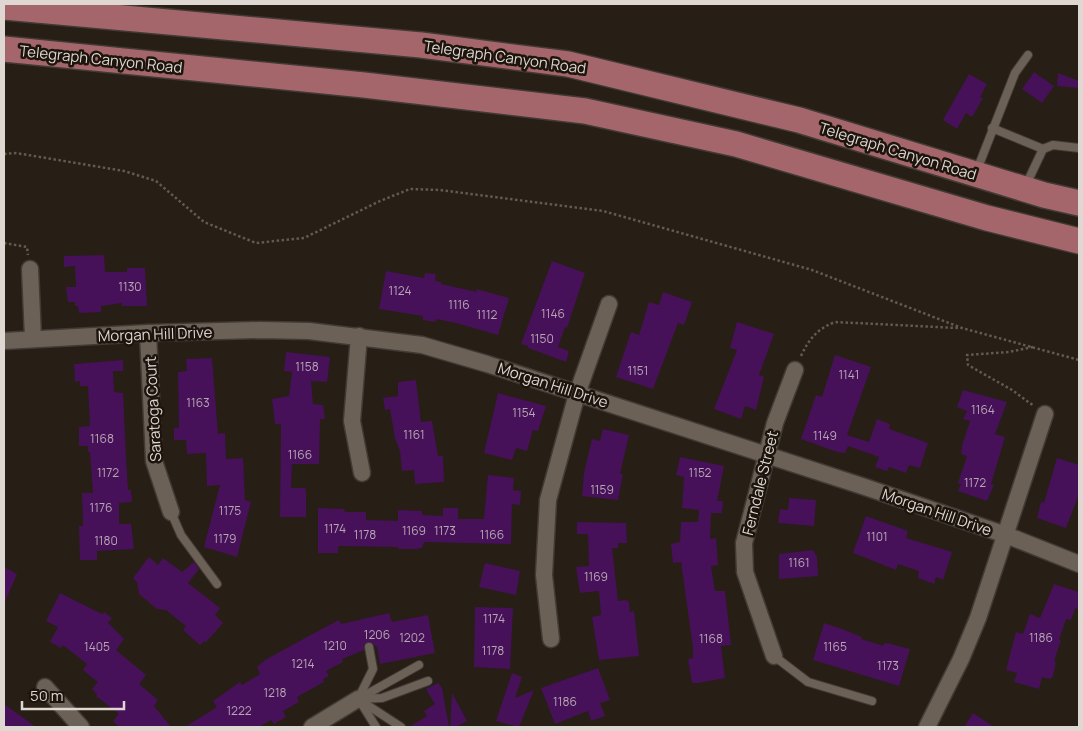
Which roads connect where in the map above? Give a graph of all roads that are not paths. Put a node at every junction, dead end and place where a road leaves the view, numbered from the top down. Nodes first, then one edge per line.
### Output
1 (4, 7) edge
2 (4, 49) edge
3 (1028, 55) dead end
4 (992, 128) junction
5 (1079, 148) edge
6 (1043, 149) junction
7 (975, 174) junction
8 (1024, 190) junction
9 (1079, 203) edge
10 (1079, 241) edge
11 (30, 269) road end
12 (609, 304) dead end
13 (148, 333) junction
14 (360, 336) junction
15 (33, 338) junction
16 (4, 340) edge
17 (794, 370) road end
18 (577, 394) junction
19 (1045, 414) road end
20 (766, 455) junction
21 (362, 473) dead end
22 (171, 512) joint
23 (1006, 535) junction
24 (1079, 564) edge
25 (216, 584) dead end
26 (551, 639) dead end
27 (369, 647) dead end
28 (774, 656) joint
29 (419, 666) dead end
30 (428, 681) dead end
31 (45, 687) dead end
32 (358, 699) junction
33 (872, 701) dead end
34 (81, 727) edge
35 (312, 727) edge
36 (376, 727) edge
37 (401, 727) edge
38 (927, 727) edge

1 - 7 main road, Telegraph Canyon Road
2 - 10 main road, Telegraph Canyon Road
3 - 4 lane
4 - 6 lane
4 - 7 lane
5 - 6 lane
6 - 8 lane
7 - 8 main road, Telegraph Canyon Road
8 - 9 main road, Telegraph Canyon Road
11 - 15 street
12 - 18 street
13 - 14 street, Morgan Hill Drive
13 - 15 street, Morgan Hill Drive
13 - 22 street, Saratoga Court
14 - 18 street, Morgan Hill Drive
14 - 21 street
15 - 16 street, Morgan Hill Drive
17 - 20 street, Ferndale Street
18 - 20 street, Morgan Hill Drive
18 - 26 street
19 - 23 street
20 - 23 street, Morgan Hill Drive
20 - 28 street, Ferndale Street
22 - 25 lane
23 - 24 street, Morgan Hill Drive
23 - 38 street
27 - 32 lane
28 - 33 lane
29 - 32 lane
30 - 32 lane
31 - 34 street
32 - 35 street
32 - 36 lane
32 - 37 lane

